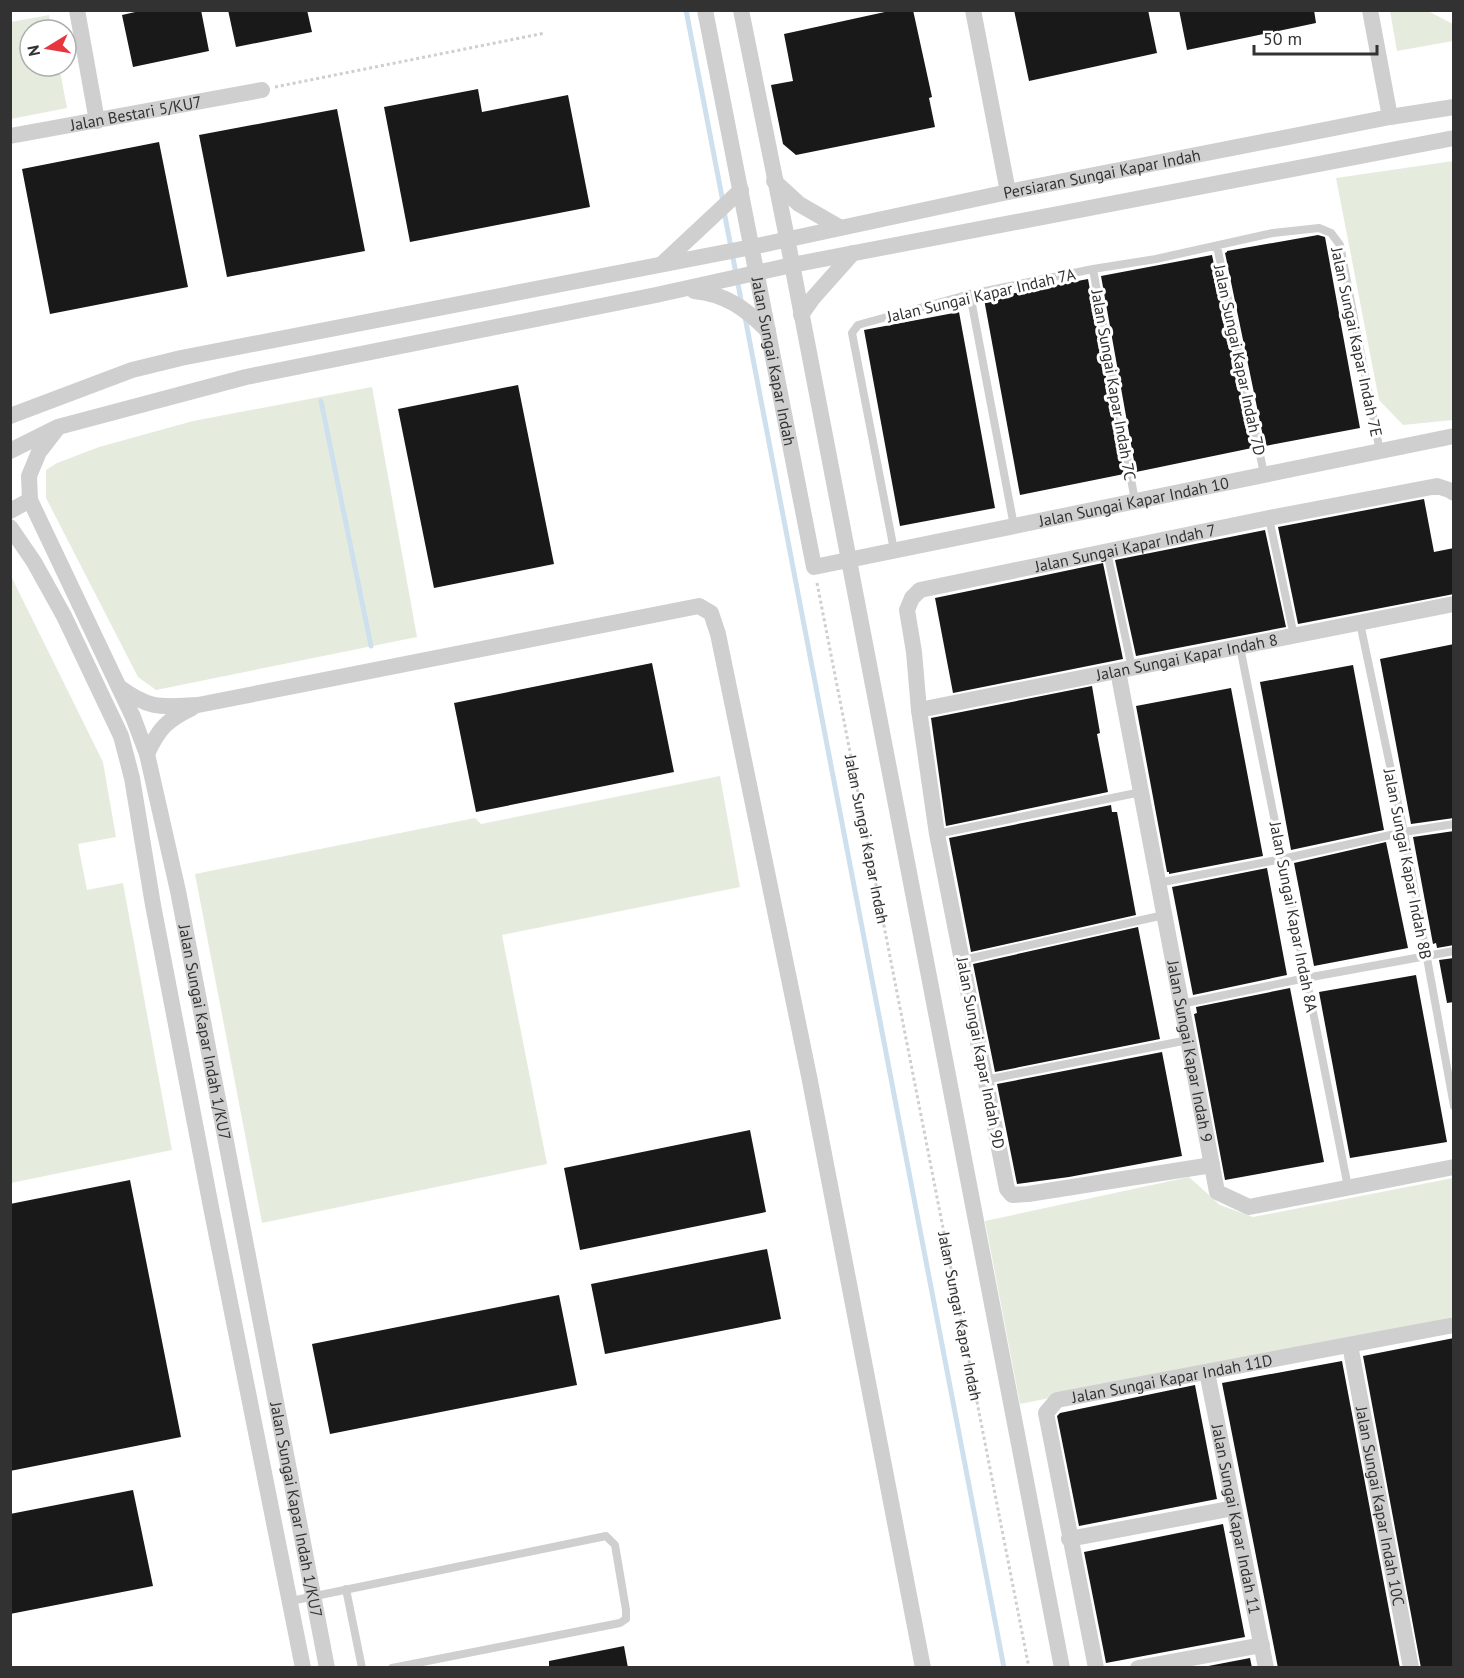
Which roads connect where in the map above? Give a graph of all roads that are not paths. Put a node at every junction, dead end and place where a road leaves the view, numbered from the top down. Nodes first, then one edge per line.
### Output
1 (77, 10) edge
2 (705, 10) edge
3 (741, 10) edge
4 (973, 10) edge
5 (1370, 10) edge
6 (262, 90) road end
7 (1454, 107) edge
8 (1390, 117) junction
9 (98, 121) junction
10 (10, 136) edge
11 (1454, 138) edge
12 (774, 181) junction
13 (741, 190) junction
14 (1008, 192) junction
15 (839, 227) junction
16 (1331, 233) joint
17 (787, 238) junction
18 (1217, 246) junction
19 (746, 248) junction
20 (853, 253) junction
21 (662, 264) junction
22 (792, 265) junction
23 (1093, 269) junction
24 (751, 274) junction
25 (680, 290) junction
26 (970, 294) junction
27 (801, 315) junction
28 (768, 331) junction
29 (10, 416) edge
30 (58, 427) junction
31 (1454, 435) edge
32 (10, 451) edge
33 (1380, 452) junction
34 (1264, 474) junction
35 (1454, 494) edge
36 (30, 500) junction
37 (1135, 501) junction
38 (10, 511) edge
39 (1269, 518) junction
40 (1014, 526) junction
41 (10, 527) edge
42 (894, 550) junction
43 (1107, 552) junction
44 (848, 560) junction
45 (814, 567) joint
46 (1454, 604) edge
47 (1360, 623) junction
48 (1294, 636) junction
49 (1239, 647) junction
50 (1125, 670) junction
51 (119, 687) junction
52 (198, 705) junction
53 (919, 711) junction
54 (147, 754) junction
55 (1141, 792) junction
56 (1454, 824) edge
57 (1404, 832) junction
58 (937, 834) junction
59 (1282, 859) junction
60 (1158, 883) junction
61 (1164, 915) junction
62 (1454, 951) edge
63 (1425, 956) junction
64 (963, 960) junction
65 (1306, 978) junction
66 (1181, 1004) junction
67 (1188, 1040) junction
68 (986, 1080) junction
69 (1454, 1106) edge
70 (1212, 1165) junction
71 (1454, 1167) edge
72 (1348, 1187) junction
73 (1454, 1325) edge
74 (1350, 1345) junction
75 (1207, 1372) junction
76 (1234, 1508) junction
77 (1069, 1539) junction
78 (346, 1589) junction
79 (313, 1596) junction
80 (291, 1601) junction
81 (1262, 1645) junction
82 (303, 1668) edge
83 (327, 1668) edge
84 (362, 1668) edge
85 (392, 1668) edge
86 (923, 1668) edge
87 (1062, 1668) edge
88 (1096, 1668) edge
89 (1138, 1668) edge
90 (1266, 1668) edge
91 (1411, 1668) edge

1 - 9 street
2 - 13 street, Jalan Sungai Kapar Indah
3 - 12 street, Jalan Sungai Kapar Indah
4 - 14 street
5 - 8 street
6 - 9 street, Jalan Bestari 5/KU7
7 - 8 street, Persiaran Sungai Kapar Indah
8 - 14 street, Persiaran Sungai Kapar Indah
9 - 10 street, Jalan Bestari 5/KU7
11 - 20 street, Persiaran Sungai Kapar Indah
12 - 15 street
12 - 17 street, Jalan Sungai Kapar Indah
13 - 19 street, Jalan Sungai Kapar Indah
13 - 21 street
14 - 15 street, Persiaran Sungai Kapar Indah
15 - 17 street, Persiaran Sungai Kapar Indah
16 - 18 lane, Jalan Sungai Kapar Indah 7A
16 - 33 lane, Jalan Sungai Kapar Indah 7E
17 - 19 street, Persiaran Sungai Kapar Indah
17 - 22 street, Jalan Sungai Kapar Indah
18 - 23 lane, Jalan Sungai Kapar Indah 7A
18 - 34 lane, Jalan Sungai Kapar Indah 7D
19 - 21 street, Persiaran Sungai Kapar Indah
19 - 24 street, Jalan Sungai Kapar Indah
20 - 22 street, Persiaran Sungai Kapar Indah
20 - 27 street
21 - 29 street, Persiaran Sungai Kapar Indah
22 - 24 street, Persiaran Sungai Kapar Indah
22 - 27 street, Jalan Sungai Kapar Indah
23 - 26 lane, Jalan Sungai Kapar Indah 7A
23 - 37 lane, Jalan Sungai Kapar Indah 7C
24 - 25 street, Persiaran Sungai Kapar Indah
24 - 28 street, Jalan Sungai Kapar Indah
25 - 28 street
25 - 30 street, Persiaran Sungai Kapar Indah
26 - 40 lane
26 - 42 lane, Jalan Sungai Kapar Indah 7A
27 - 44 street, Jalan Sungai Kapar Indah
28 - 45 street, Jalan Sungai Kapar Indah
30 - 32 street, Persiaran Sungai Kapar Indah
30 - 36 street, Jalan Sungai Kapar Indah 1/KU7
31 - 33 street, Jalan Sungai Kapar Indah 10
33 - 34 street, Jalan Sungai Kapar Indah 10
34 - 37 street, Jalan Sungai Kapar Indah 10
35 - 39 street, Jalan Sungai Kapar Indah 7
36 - 38 street
36 - 51 street, Jalan Sungai Kapar Indah 1/KU7
37 - 40 street, Jalan Sungai Kapar Indah 10
39 - 43 street, Jalan Sungai Kapar Indah 7
39 - 48 lane
40 - 42 street, Jalan Sungai Kapar Indah 10
41 - 80 street, Jalan Sungai Kapar Indah 1/KU7
42 - 44 street, Jalan Sungai Kapar Indah 10
43 - 50 lane
43 - 53 street, Jalan Sungai Kapar Indah 7
44 - 45 street, Jalan Sungai Kapar Indah 10
44 - 87 street, Jalan Sungai Kapar Indah
46 - 47 street, Jalan Sungai Kapar Indah 8
47 - 48 street, Jalan Sungai Kapar Indah 8
47 - 57 lane, Jalan Sungai Kapar Indah 8B
48 - 49 street, Jalan Sungai Kapar Indah 8
49 - 50 street, Jalan Sungai Kapar Indah 8
49 - 59 lane, Jalan Sungai Kapar Indah 8A
50 - 53 street, Jalan Sungai Kapar Indah 8
50 - 55 street, Jalan Sungai Kapar Indah 9
51 - 52 street
51 - 54 street, Jalan Sungai Kapar Indah 1/KU7
52 - 54 street
52 - 86 street
53 - 58 street, Jalan Sungai Kapar Indah 9D
54 - 79 street, Jalan Sungai Kapar Indah 1/KU7
55 - 58 lane
55 - 60 street, Jalan Sungai Kapar Indah 9
56 - 57 lane
57 - 59 lane
57 - 63 lane, Jalan Sungai Kapar Indah 8B
58 - 64 street, Jalan Sungai Kapar Indah 9D
59 - 60 lane
59 - 65 lane, Jalan Sungai Kapar Indah 8A
60 - 61 street, Jalan Sungai Kapar Indah 9
61 - 64 lane
61 - 66 street, Jalan Sungai Kapar Indah 9
62 - 63 lane
63 - 65 lane
63 - 69 lane, Jalan Sungai Kapar Indah 8B
64 - 68 street, Jalan Sungai Kapar Indah 9D
65 - 66 lane
65 - 72 lane, Jalan Sungai Kapar Indah 8A
66 - 67 street, Jalan Sungai Kapar Indah 9
67 - 68 lane
67 - 70 street, Jalan Sungai Kapar Indah 9
68 - 70 street, Jalan Sungai Kapar Indah 9D
70 - 72 street, Jalan Sungai Kapar Indah 9
71 - 72 street, Jalan Sungai Kapar Indah 9
73 - 74 street, Jalan Sungai Kapar Indah 11D
74 - 75 street, Jalan Sungai Kapar Indah 11D
74 - 91 street, Jalan Sungai Kapar Indah 10C
75 - 76 street, Jalan Sungai Kapar Indah 11
75 - 77 street, Jalan Sungai Kapar Indah 11D
76 - 77 street
76 - 81 street, Jalan Sungai Kapar Indah 11
77 - 88 street, Jalan Sungai Kapar Indah 11D
78 - 79 lane
78 - 84 lane
78 - 85 lane
79 - 80 lane
79 - 83 street, Jalan Sungai Kapar Indah 1/KU7
80 - 82 street, Jalan Sungai Kapar Indah 1/KU7
81 - 89 street
81 - 90 street, Jalan Sungai Kapar Indah 11

